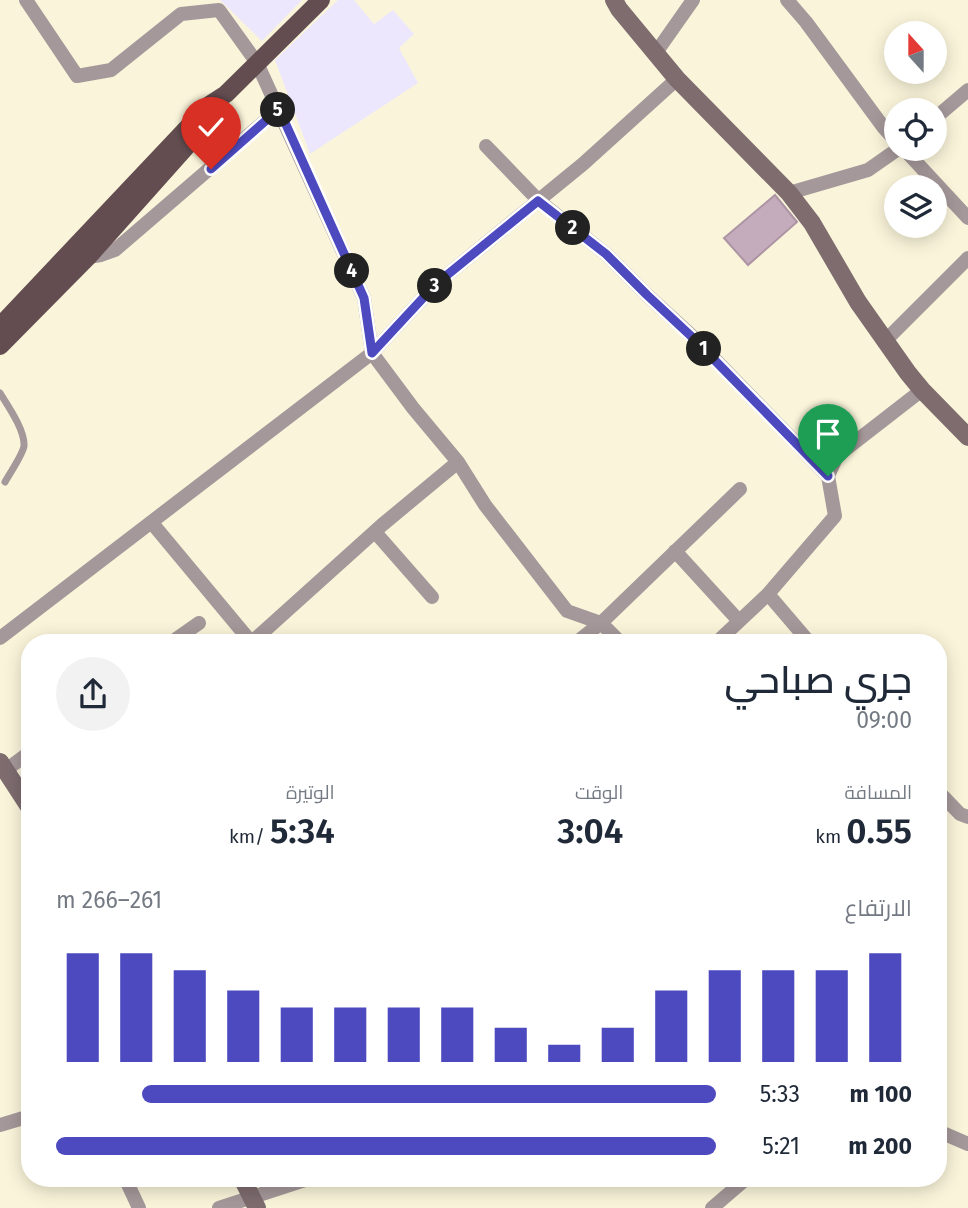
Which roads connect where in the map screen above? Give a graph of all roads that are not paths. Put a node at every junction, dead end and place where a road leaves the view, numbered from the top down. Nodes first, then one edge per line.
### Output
1 (26, 0) edge
2 (321, 0) edge
3 (693, 0) edge
4 (787, 0) edge
5 (613, 3) edge
6 (655, 54) junction
7 (257, 63) junction
8 (677, 79) junction
9 (968, 90) edge
10 (947, 108) edge
11 (279, 109) junction
12 (884, 128) edge
13 (486, 146) dead end
14 (884, 159) edge
15 (915, 161) edge
16 (789, 193) junction
17 (538, 201) junction
18 (968, 218) edge
19 (81, 252) junction
20 (968, 258) edge
21 (0, 326) edge
22 (884, 342) junction
23 (0, 345) edge
24 (372, 353) junction
25 (922, 390) junction
26 (0, 393) edge
27 (968, 436) edge
28 (458, 462) junction
29 (828, 476) junction
30 (5, 482) dead end
31 (740, 489) dead end
32 (152, 523) junction
33 (375, 532) junction
34 (675, 551) junction
35 (768, 594) junction
36 (432, 597) dead end
37 (739, 621) junction
38 (199, 623) dead end
39 (601, 623) junction
40 (183, 634) edge
41 (244, 634) edge
42 (260, 634) edge
43 (587, 634) edge
44 (612, 634) edge
45 (725, 634) edge
46 (802, 634) edge
47 (0, 638) edge
48 (21, 757) edge
49 (3, 766) edge
50 (21, 794) edge
51 (947, 800) edge
52 (968, 817) edge
53 (21, 1119) edge
54 (0, 1125) edge
55 (947, 1135) edge
56 (968, 1143) edge
57 (129, 1187) edge
58 (247, 1187) edge
59 (291, 1187) edge
60 (736, 1187) edge
61 (255, 1203) edge
62 (139, 1208) edge
63 (219, 1208) edge
64 (712, 1208) edge

1 - 7 street
2 - 7 main road
3 - 6 street
4 - 12 street
5 - 6 street
6 - 8 street
7 - 11 street
7 - 19 main road
8 - 16 street
8 - 17 street
9 - 10 street
11 - 19 street
11 - 24 street
13 - 17 street
14 - 16 street
15 - 18 street
16 - 22 street
17 - 24 street
17 - 29 street
19 - 21 main road
19 - 23 main road
20 - 22 street
22 - 25 street
24 - 28 street
24 - 32 street
25 - 27 street
25 - 29 street
26 - 30 lane
28 - 33 street
28 - 39 street
29 - 35 street
31 - 34 street
32 - 41 street
32 - 47 street
33 - 36 street
33 - 42 street
34 - 37 street
34 - 39 street
35 - 37 street
35 - 46 street
37 - 45 street
38 - 40 street
39 - 43 street
39 - 44 street
48 - 49 street
49 - 50 street
51 - 52 street
53 - 54 street
55 - 56 street
57 - 62 street
58 - 61 street
59 - 61 street
60 - 64 street
61 - 63 street

